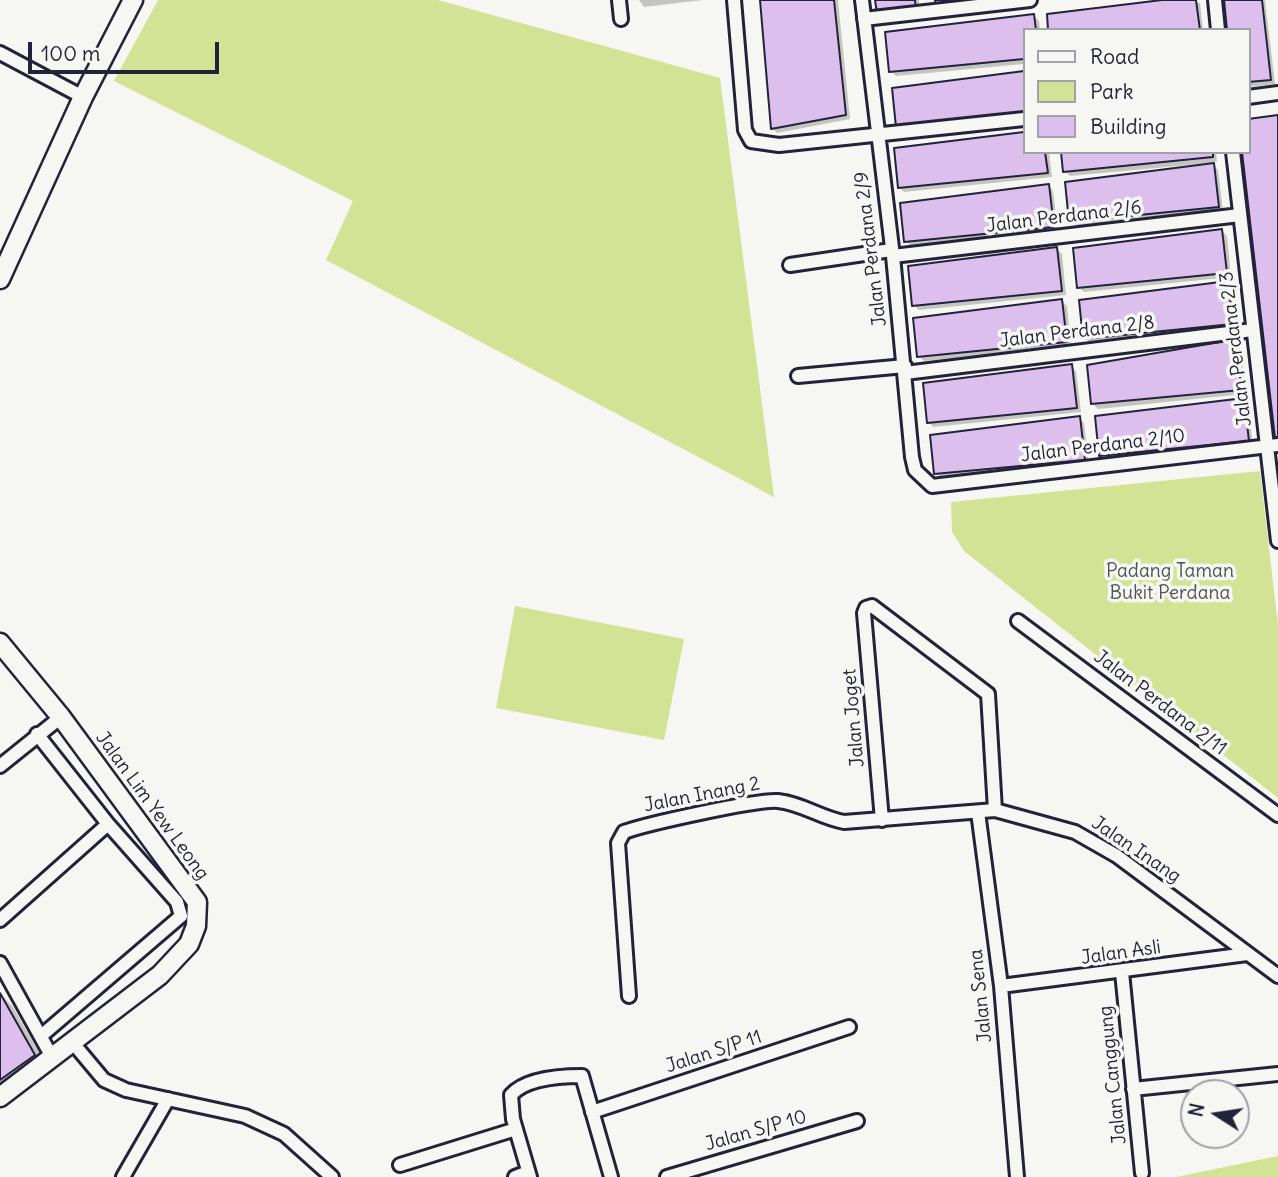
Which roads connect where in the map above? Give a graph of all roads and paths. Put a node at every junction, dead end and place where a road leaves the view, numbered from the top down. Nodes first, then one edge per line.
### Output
1 (133, 0) edge
2 (619, 0) edge
3 (734, 0) edge
4 (862, 0) edge
5 (1030, 0) edge
6 (1215, 0) edge
7 (987, 3) edge
8 (621, 19) dead end
9 (863, 19) junction
10 (1218, 28) edge
11 (0, 53) edge
12 (1278, 93) edge
13 (83, 97) junction
14 (1250, 97) edge
15 (1023, 119) edge
16 (876, 132) junction
17 (1233, 154) edge
18 (1240, 215) junction
19 (892, 253) junction
20 (790, 265) dead end
21 (0, 279) edge
22 (1253, 330) junction
23 (905, 370) junction
24 (798, 376) dead end
25 (1272, 445) edge
26 (933, 486) joint
27 (1278, 541) edge
28 (1018, 621) dead end
29 (0, 643) edge
30 (61, 717) junction
31 (37, 734) junction
32 (0, 766) edge
33 (995, 810) junction
34 (978, 812) junction
35 (1278, 815) edge
36 (824, 819) joint
37 (882, 820) junction
38 (107, 824) junction
39 (0, 920) edge
40 (1247, 954) junction
41 (0, 963) edge
42 (1122, 972) junction
43 (1278, 976) edge
44 (1001, 986) junction
45 (629, 996) dead end
46 (849, 1027) dead end
47 (41, 1036) junction
48 (73, 1043) junction
49 (52, 1057) junction
50 (1278, 1074) edge
51 (1133, 1089) junction
52 (0, 1097) edge
53 (168, 1099) junction
54 (592, 1112) junction
55 (857, 1121) dead end
56 (516, 1129) junction
57 (400, 1165) dead end
58 (1142, 1173) dead end
59 (529, 1175) edge
60 (123, 1177) edge
61 (332, 1177) edge
62 (515, 1177) edge
63 (611, 1177) edge
64 (667, 1177) edge
65 (1017, 1177) edge

1 - 13 street
2 - 8 street
3 - 16 street
4 - 9 street, Jalan Perdana 2/9
5 - 7 street
6 - 10 street
7 - 9 street
9 - 16 street, Jalan Perdana 2/9
11 - 13 street
12 - 14 street
13 - 21 street
15 - 16 street
16 - 19 street, Jalan Perdana 2/9
17 - 18 street, Jalan Perdana 2/3
18 - 19 street, Jalan Perdana 2/6
18 - 22 street, Jalan Perdana 2/3
19 - 20 street, Jalan Perdana 2/6
19 - 23 street, Jalan Perdana 2/9
22 - 23 street, Jalan Perdana 2/8
22 - 25 street, Jalan Perdana 2/3
23 - 24 street, Jalan Perdana 2/8
23 - 26 street, Jalan Perdana 2/9
25 - 26 street, Jalan Perdana 2/10
25 - 27 street, Jalan Perdana 2/3
28 - 35 street, Jalan Perdana 2/11
29 - 30 street, Jalan Lim Yew Leong
30 - 31 street
30 - 48 street, Jalan Lim Yew Leong
31 - 32 street
31 - 38 street
33 - 34 street, Jalan Inang
33 - 37 street, Jalan Joget
33 - 40 street, Jalan Inang
34 - 37 street, Jalan Inang
34 - 44 street, Jalan Sena
36 - 37 street, Jalan Inang
36 - 45 street, Jalan Inang 2
38 - 39 street
38 - 47 street
40 - 42 street, Jalan Asli
40 - 43 street, Jalan Inang
41 - 47 street
42 - 44 street, Jalan Asli
42 - 51 street, Jalan Canggung
44 - 65 street, Jalan Sena
46 - 54 street, Jalan S/P 11
47 - 49 street
48 - 49 street, Jalan Lim Yew Leong
48 - 53 street
49 - 52 street, Jalan Lim Yew Leong
50 - 51 street
51 - 58 street, Jalan Canggung
53 - 60 street
53 - 61 street
54 - 56 street
54 - 63 street
55 - 64 street, Jalan S/P 10
56 - 57 street
56 - 59 street
59 - 62 street

